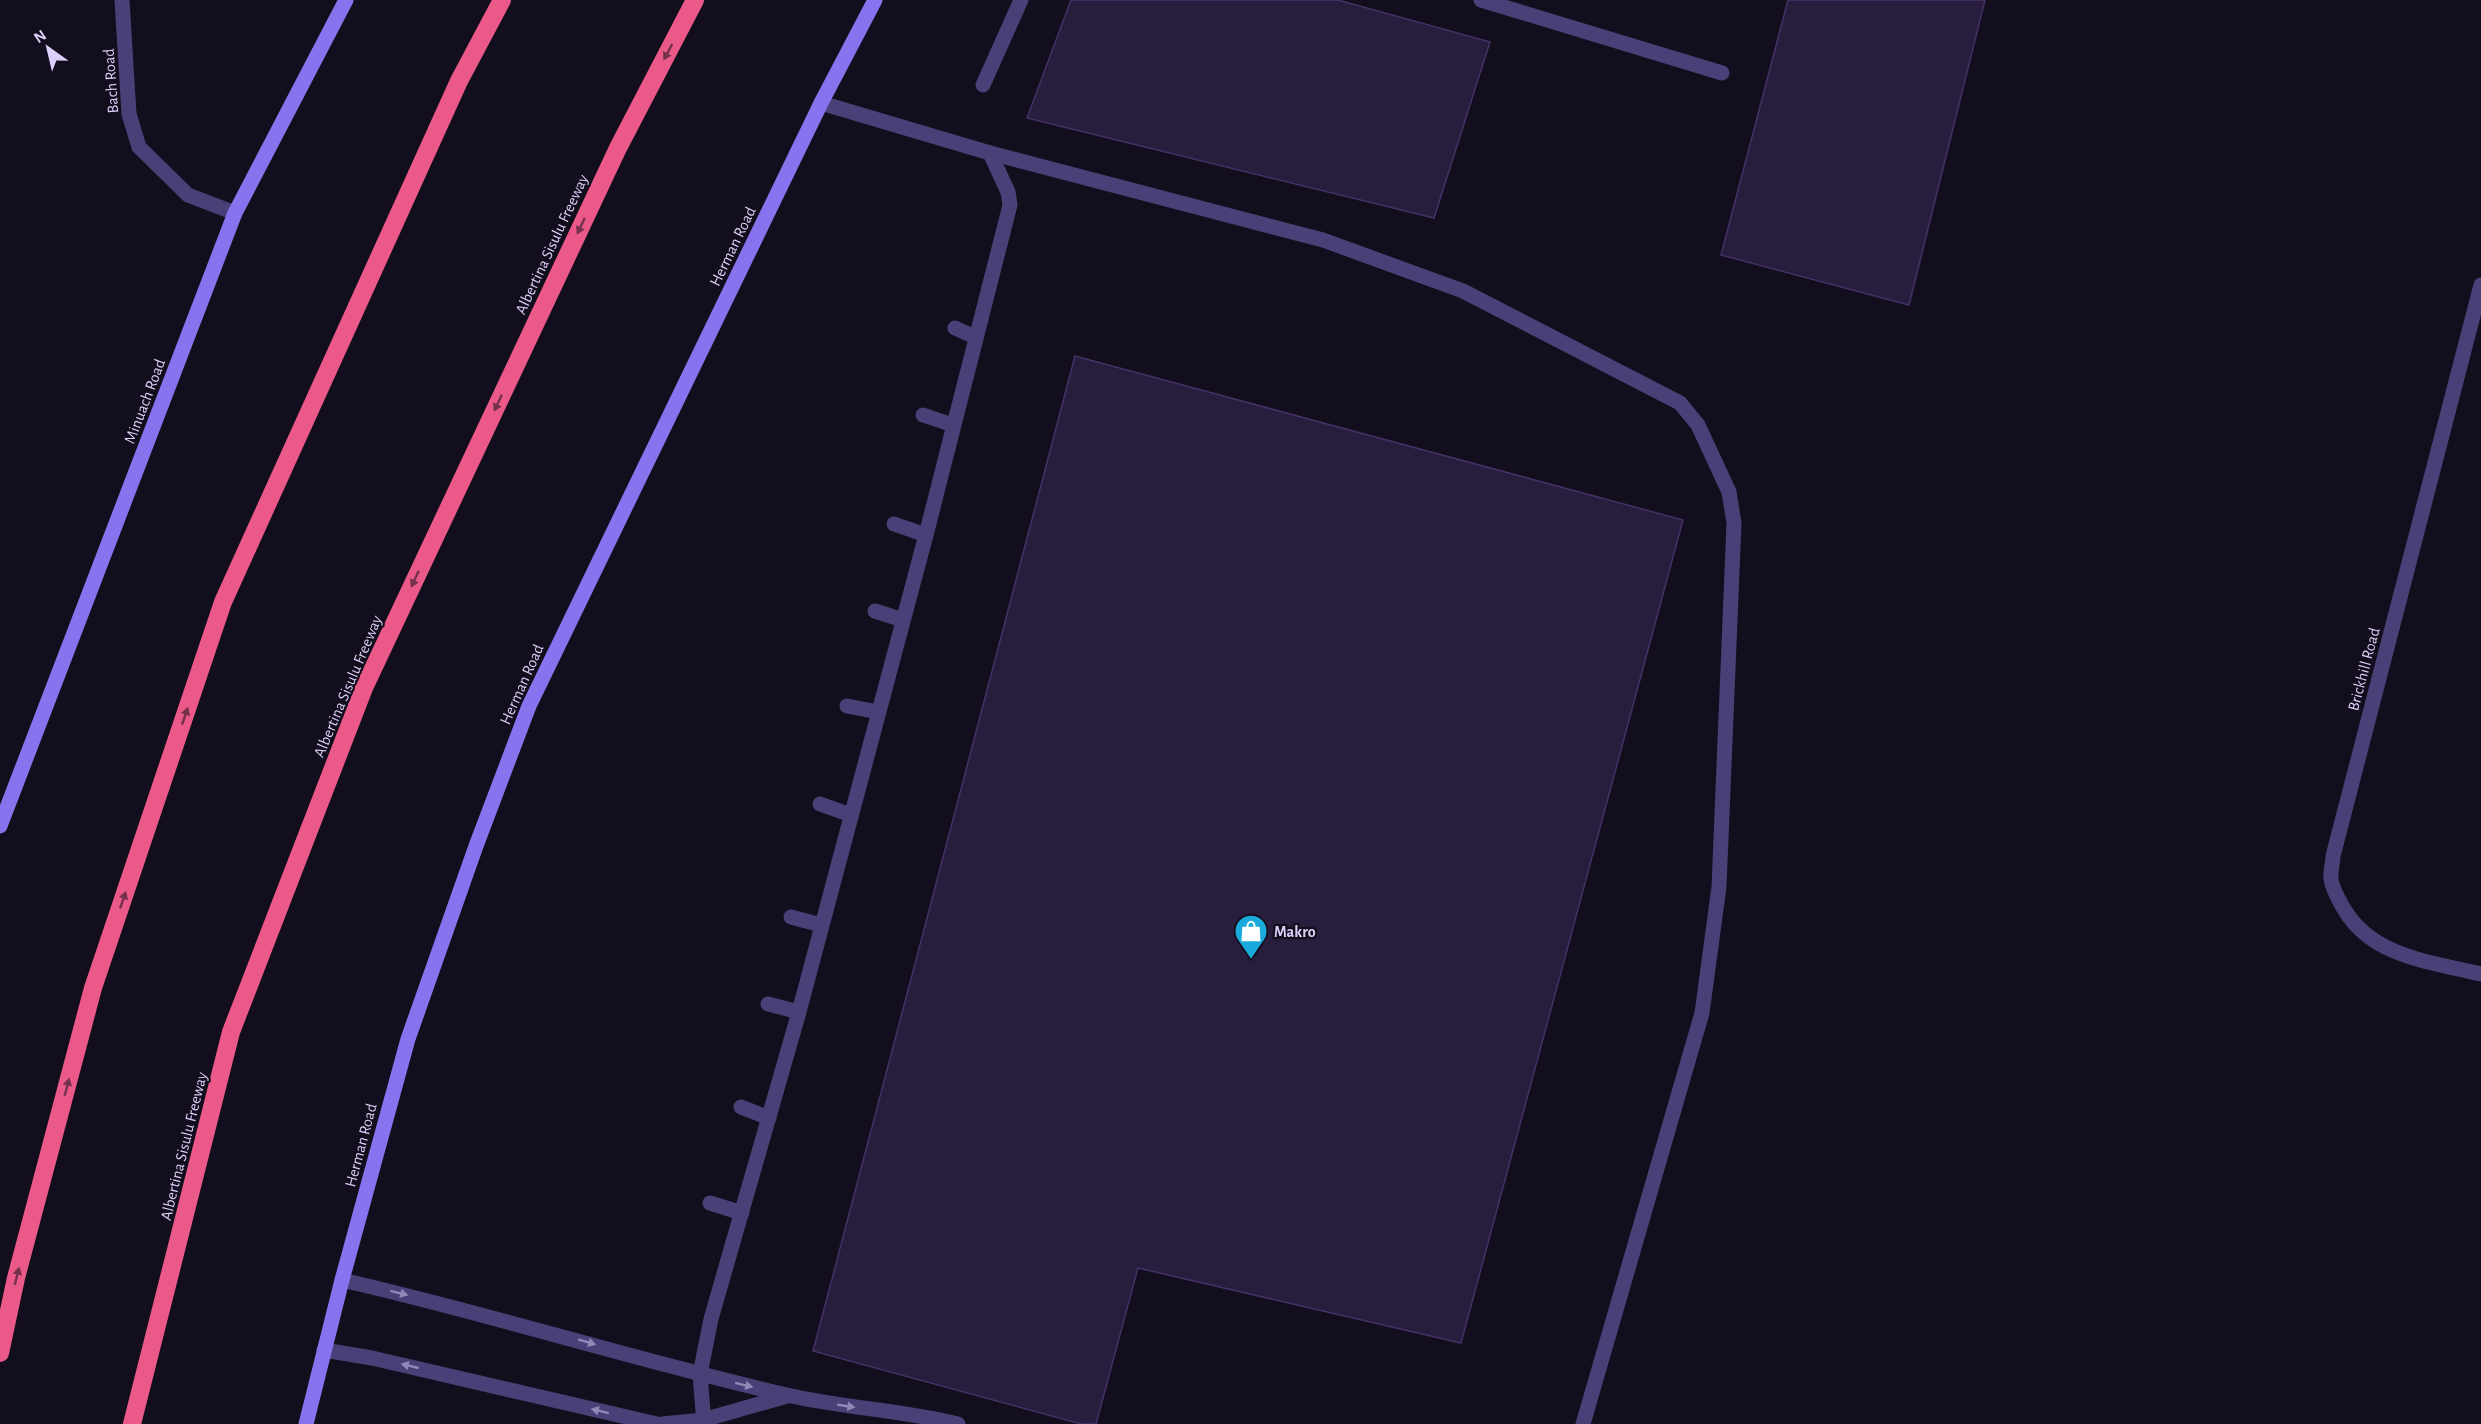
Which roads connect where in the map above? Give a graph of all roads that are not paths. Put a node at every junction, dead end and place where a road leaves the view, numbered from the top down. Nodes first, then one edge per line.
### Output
1 (122, 0) edge
2 (346, 0) edge
3 (502, 0) edge
4 (695, 0) edge
5 (875, 0) edge
6 (1021, 0) edge
7 (1480, 0) edge
8 (1722, 73) dead end
9 (983, 85) dead end
10 (821, 103) junction
11 (990, 153) junction
12 (236, 213) junction
13 (2481, 285) edge
14 (955, 328) dead end
15 (975, 337) junction
16 (923, 415) dead end
17 (953, 425) junction
18 (894, 524) dead end
19 (926, 535) junction
20 (875, 611) dead end
21 (903, 620) junction
22 (847, 706) dead end
23 (878, 712) junction
24 (820, 804) dead end
25 (851, 815) junction
26 (0, 826) edge
27 (791, 917) dead end
28 (821, 925) junction
29 (2481, 974) edge
30 (768, 1004) dead end
31 (799, 1012) junction
32 (741, 1107) dead end
33 (769, 1118) junction
34 (710, 1203) dead end
35 (742, 1212) junction
36 (342, 1280) junction
37 (324, 1350) junction
38 (0, 1353) edge
39 (700, 1374) junction
40 (789, 1396) junction
41 (703, 1422) edge
42 (132, 1424) edge
43 (306, 1424) edge
44 (657, 1424) edge
45 (662, 1424) edge
46 (958, 1424) edge
47 (1583, 1424) edge

1 - 12 street, Bach Road
2 - 12 main road, Minuach Road
38 -> 3 highway
4 -> 42 highway, Albertina Sisulu Freeway
5 - 10 main road, Herman Road
6 - 9 street
7 - 8 street
10 - 11 street
10 - 36 main road, Herman Road
11 - 15 street
11 - 47 street
12 - 26 main road, Minuach Road
13 - 29 street, Brickhill Road
14 - 15 street
15 - 17 street
16 - 17 street
17 - 19 street
18 - 19 street
19 - 21 street
20 - 21 street
21 - 23 street
22 - 23 street
23 - 25 street
24 - 25 street
25 - 28 street
27 - 28 street
28 - 31 street
30 - 31 street
31 - 33 street
32 - 33 street
33 - 35 street
34 - 35 street
35 - 39 street
36 - 37 main road, Herman Road
36 -> 39 street
37 - 43 main road, Herman Road
44 -> 37 street
39 -> 40 street
39 - 41 street
40 - 41 street
40 -> 46 street
41 - 45 street

